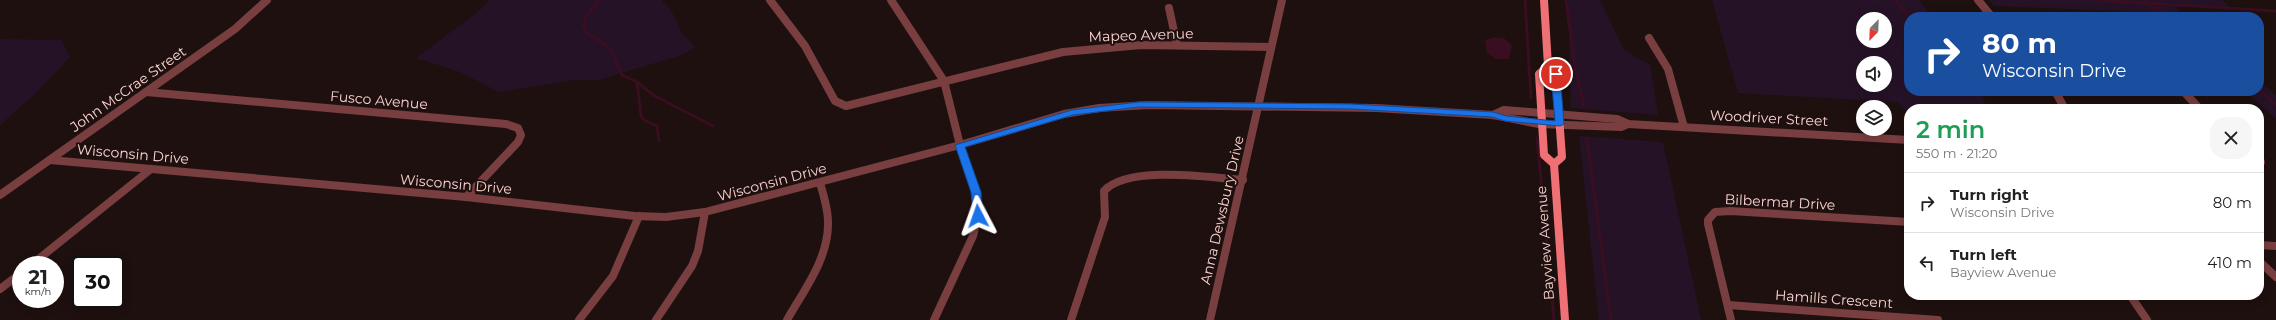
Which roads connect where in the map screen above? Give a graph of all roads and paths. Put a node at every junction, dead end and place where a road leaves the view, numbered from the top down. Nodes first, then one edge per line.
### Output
1 (267, 0) edge
2 (770, 0) edge
3 (891, 0) edge
4 (1282, 0) edge
5 (1544, 0) edge
6 (1978, 0) edge
7 (1169, 8) dead end
8 (1988, 12) edge
9 (1649, 38) dead end
10 (1177, 45) junction
11 (1271, 47) junction
12 (1548, 66) junction
13 (944, 81) junction
14 (146, 92) junction
15 (2188, 96) edge
16 (2195, 104) edge
17 (1258, 105) junction
18 (1542, 114) junction
19 (1558, 114) junction
20 (1493, 115) junction
21 (1543, 123) junction
22 (1560, 124) junction
23 (1628, 124) junction
24 (1684, 127) junction
25 (1904, 140) edge
26 (960, 145) junction
27 (50, 160) junction
28 (1554, 164) junction
29 (151, 169) junction
30 (1243, 180) junction
31 (820, 183) junction
32 (0, 195) edge
33 (466, 197) junction
34 (705, 212) junction
35 (639, 216) junction
36 (1904, 222) edge
37 (2264, 245) edge
38 (2276, 246) edge
39 (41, 256) edge
40 (2264, 266) edge
41 (2276, 277) edge
42 (12, 280) edge
43 (0, 289) edge
44 (2133, 300) edge
45 (1728, 305) junction
46 (580, 320) edge
47 (656, 320) edge
48 (787, 320) edge
49 (934, 320) edge
50 (1071, 320) edge
51 (1210, 320) edge
52 (1565, 320) edge
53 (1731, 320) edge
54 (1938, 320) edge
55 (2147, 320) edge

1 - 14 street, John McCrae Street
2 - 13 street, Mapeo Avenue
3 - 13 street
4 - 11 street, Anna Dewsbury Drive
5 - 12 main road, Bayview Avenue
6 - 8 street
7 - 10 street
9 - 24 street
10 - 11 street, Mapeo Avenue
10 - 13 street, Mapeo Avenue
11 - 17 street, Anna Dewsbury Drive
12 - 18 main road, Bayview Avenue
12 - 19 main road, Bayview Avenue
13 - 26 street
14 - 27 street, John McCrae Street
14 - 33 street, Fusco Avenue
15 - 16 street
17 - 20 street, Wisconsin Drive
17 - 26 street, Wisconsin Drive
17 - 30 street, Anna Dewsbury Drive
18 - 19 street, Wisconsin Drive
18 - 20 street, Wisconsin Drive
18 - 21 main road, Bayview Avenue
19 - 22 main road, Bayview Avenue
19 - 23 street, Woodriver Street
20 - 21 street, Wisconsin Drive
21 - 22 street, Woodriver Street
21 - 28 main road, Bayview Avenue
22 - 23 street, Woodriver Street
22 - 28 main road, Bayview Avenue
23 - 24 street, Woodriver Street
24 - 25 street, Woodriver Street
26 - 31 street, Wisconsin Drive
26 - 49 street
27 - 29 street, Wisconsin Drive
27 - 32 street, John McCrae Street
28 - 52 main road, Bayview Avenue
29 - 33 street, Wisconsin Drive
29 - 39 street
30 - 50 street
30 - 51 street, Anna Dewsbury Drive
31 - 34 street, Wisconsin Drive
31 - 48 street
33 - 35 street, Wisconsin Drive
34 - 35 street, Wisconsin Drive
34 - 47 street
35 - 46 street
36 - 45 street, Bilbermar Drive
37 - 38 street
40 - 41 street
42 - 43 street
44 - 55 street
45 - 53 street, Bilbermar Drive
45 - 54 street, Hamills Crescent

